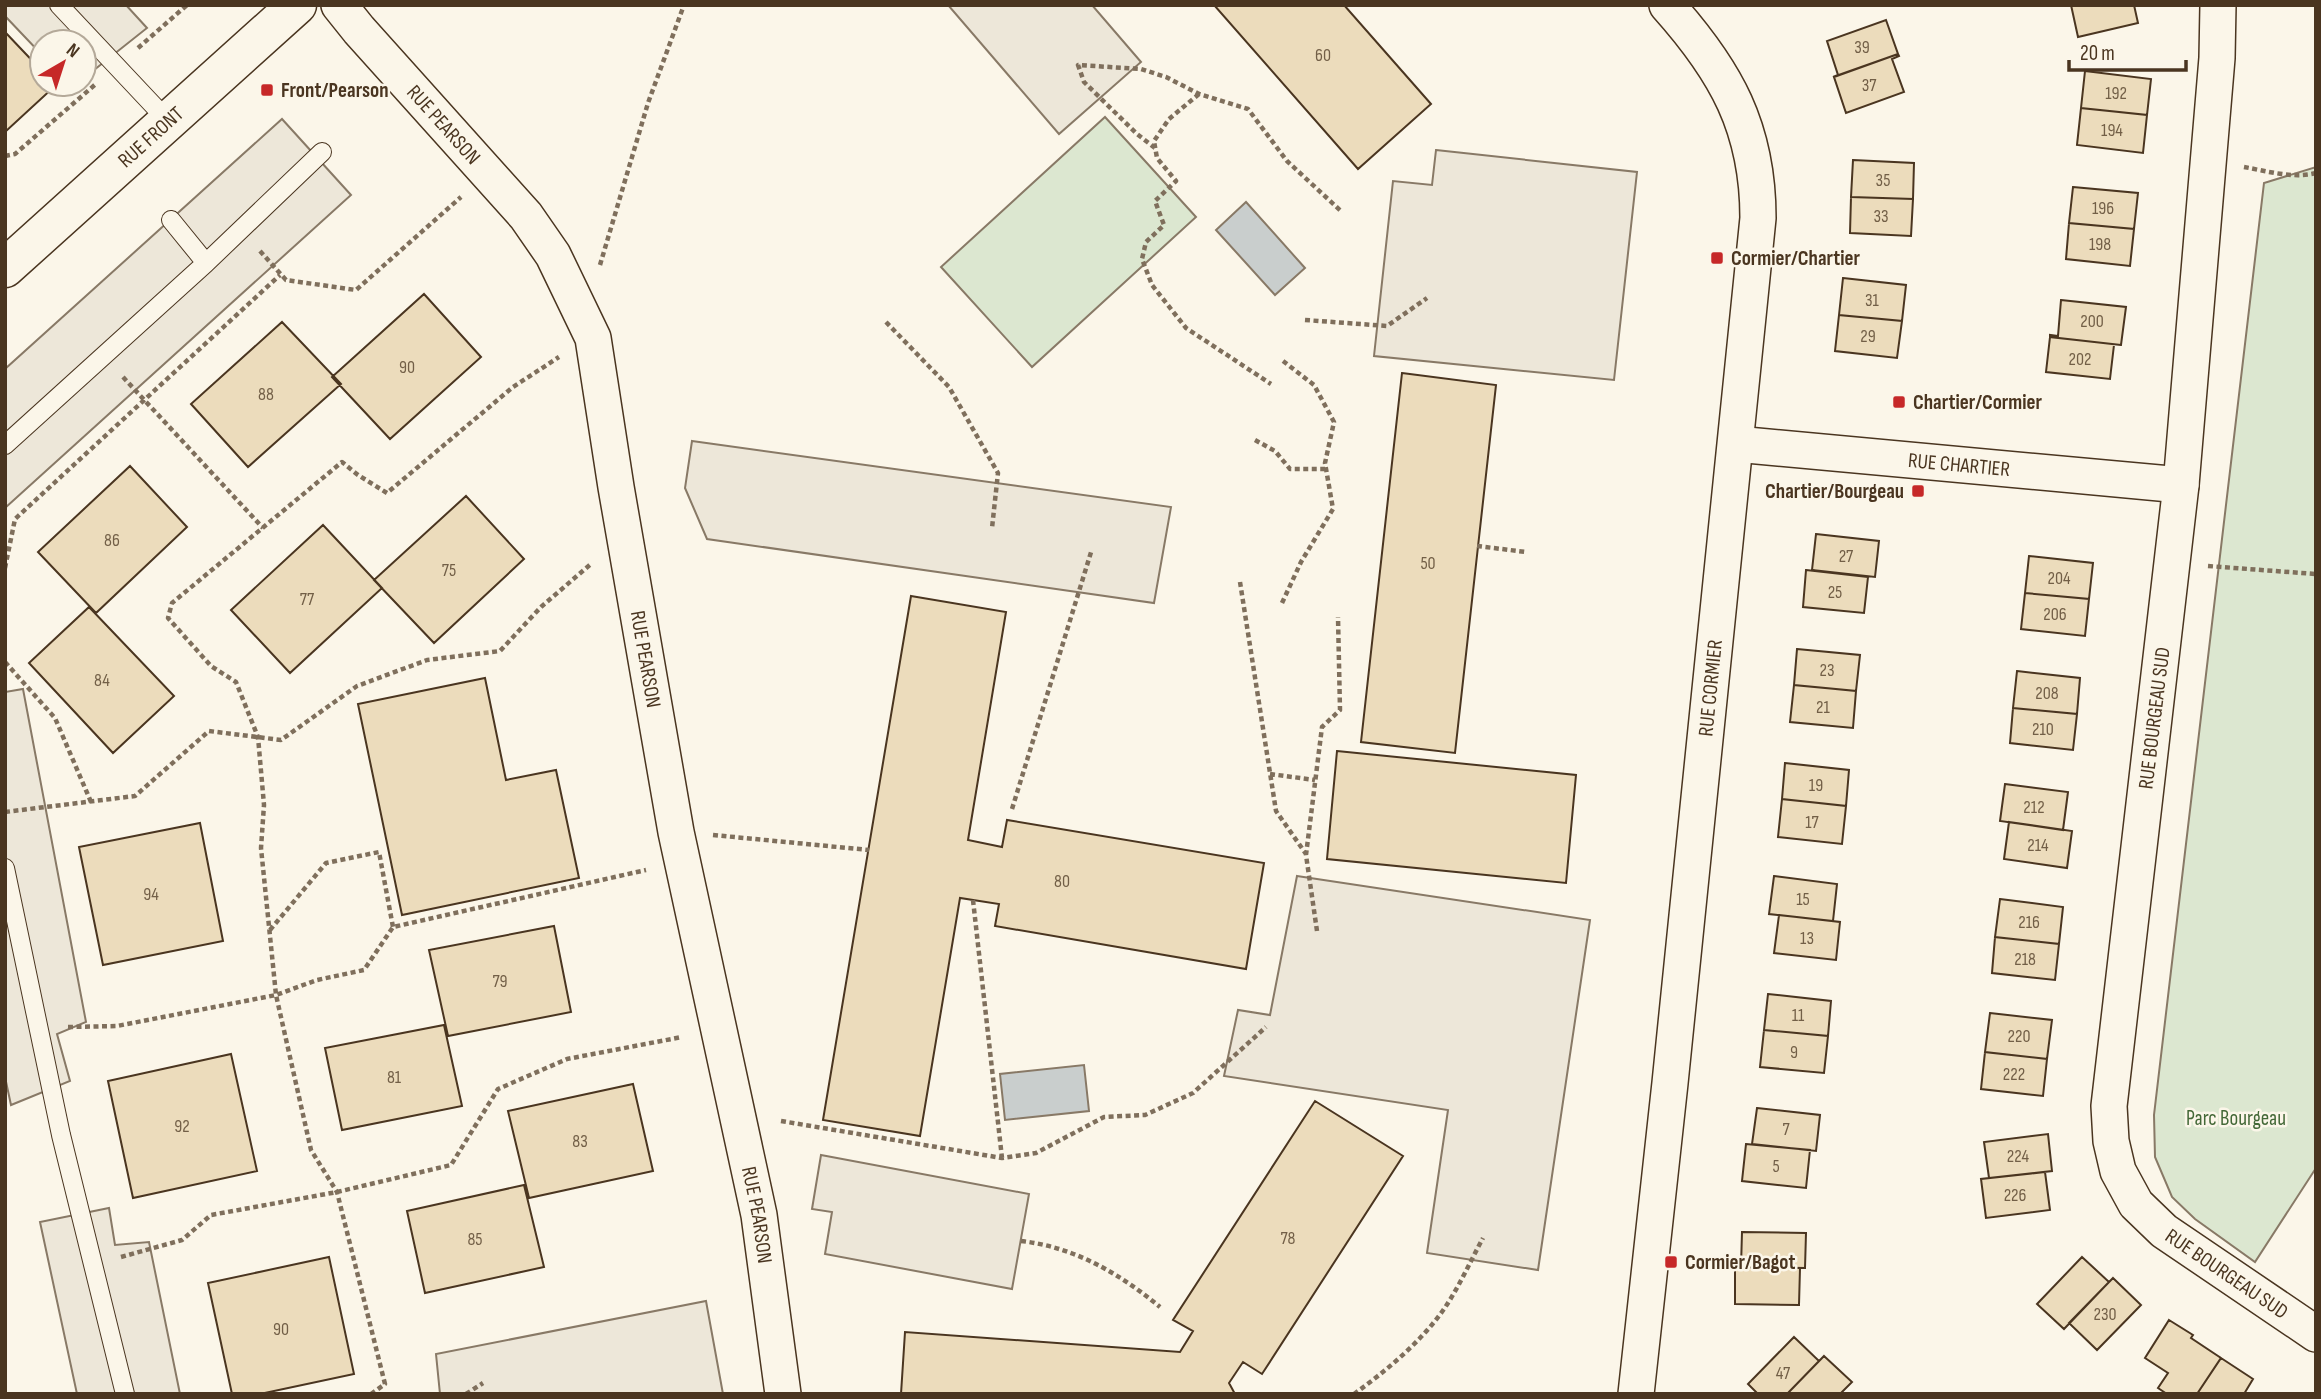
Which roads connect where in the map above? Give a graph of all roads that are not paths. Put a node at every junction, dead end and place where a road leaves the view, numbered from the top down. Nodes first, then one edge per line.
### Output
1 (59, 5) edge
2 (298, 5) edge
3 (339, 5) edge
4 (1667, 5) edge
5 (2218, 5) edge
6 (169, 122) junction
7 (322, 152) dead end
8 (171, 220) dead end
9 (206, 263) junction
10 (5, 268) edge
11 (5, 444) edge
12 (1736, 444) junction
13 (2181, 485) junction
14 (5, 868) edge
15 (2316, 1334) edge
16 (125, 1394) edge
17 (783, 1394) edge
18 (1636, 1394) edge

1 - 6 lane
2 - 6 street, RUE FRONT
3 - 17 street, RUE PEARSON
4 - 12 street, RUE CORMIER
5 - 13 street, RUE BOURGEAU SUD
6 - 10 street, RUE FRONT
7 - 9 lane
8 - 9 lane
9 - 11 lane
12 - 13 street, RUE CHARTIER
12 - 18 street, RUE CORMIER
13 - 15 street, RUE BOURGEAU SUD
14 - 16 lane

